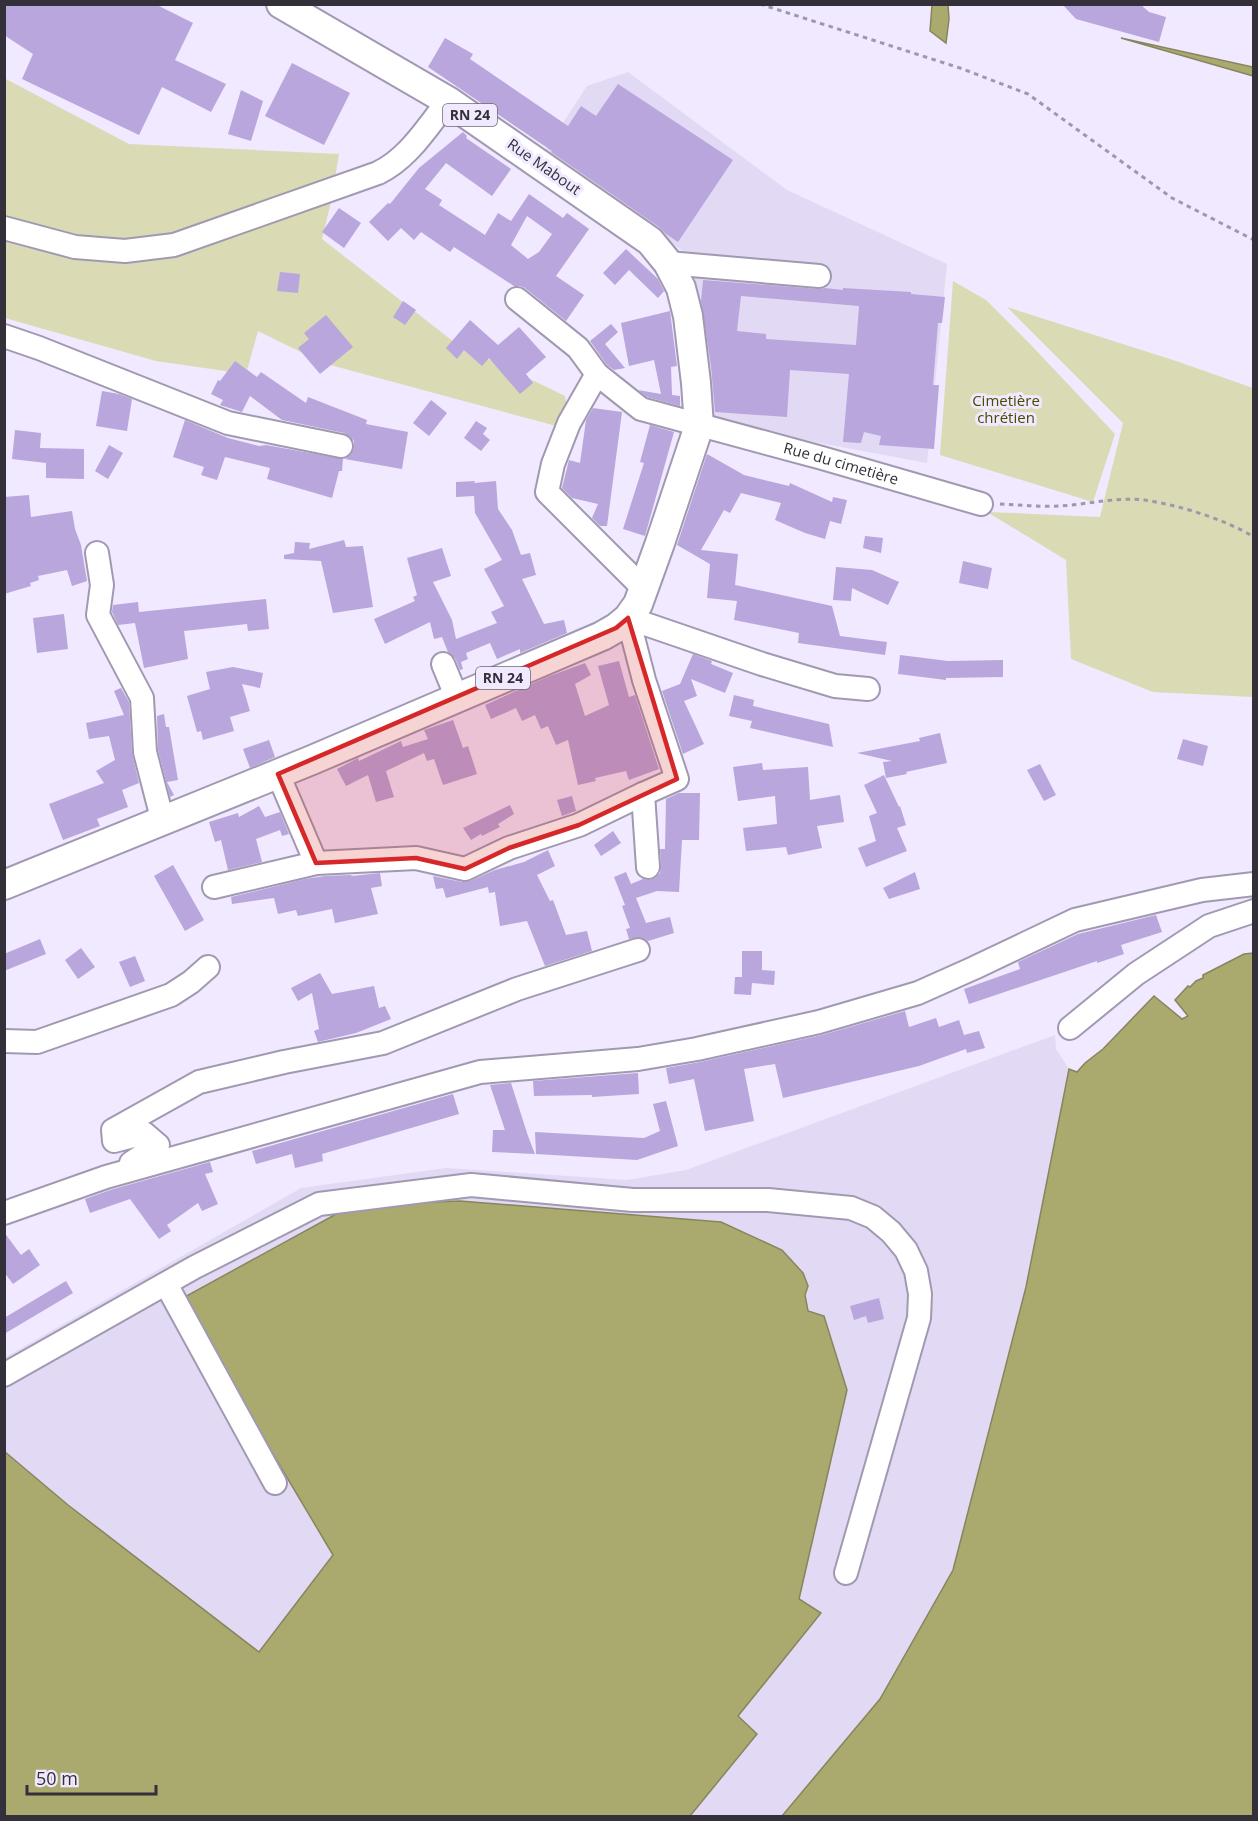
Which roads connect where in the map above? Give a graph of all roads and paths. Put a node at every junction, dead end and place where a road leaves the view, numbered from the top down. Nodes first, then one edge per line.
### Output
1 (281, 4) edge
2 (760, 4) edge
3 (448, 101) junction
4 (4, 228) edge
5 (1254, 240) edge
6 (668, 263) junction
7 (819, 276) dead end
8 (517, 299) dead end
9 (4, 336) edge
10 (597, 374) junction
11 (699, 426) junction
12 (341, 446) dead end
13 (981, 504) joint
14 (1254, 537) edge
15 (97, 553) dead end
16 (644, 589) junction
17 (628, 618) junction
18 (443, 664) dead end
19 (868, 689) dead end
20 (457, 698) junction
21 (278, 774) junction
22 (643, 794) junction
23 (163, 822) junction
24 (316, 863) junction
25 (648, 867) dead end
26 (1254, 884) edge
27 (4, 885) edge
28 (214, 887) dead end
29 (1254, 911) edge
30 (638, 950) dead end
31 (208, 967) dead end
32 (1070, 1028) dead end
33 (4, 1041) edge
34 (106, 1177) junction
35 (4, 1213) edge
36 (166, 1284) junction
37 (4, 1375) edge
38 (275, 1483) dead end
39 (846, 1573) dead end

1 - 3 main road, Rue Mabout / RN 24
2 - 5 path
3 - 4 street
3 - 6 main road, Rue Mabout / RN 24
6 - 7 street
6 - 11 main road, RN 24
8 - 10 street, Rue du cimetière
9 - 12 street
10 - 11 street, Rue du cimetière
10 - 16 street
11 - 13 street, Rue du cimetière
11 - 16 main road, RN 24
13 - 14 path
15 - 23 street
16 - 17 main road, RN 24
17 - 19 street
17 - 20 main road, RN 24
17 - 22 street
18 - 20 street
20 - 21 main road, RN 24
21 - 23 main road, RN 24
21 - 24 street
22 - 24 street
22 - 25 street
23 - 27 main road, RN 24
24 - 28 street
26 - 34 street
29 - 32 street
30 - 34 street
31 - 33 street
34 - 35 street
36 - 37 street
36 - 38 street
36 - 39 street

